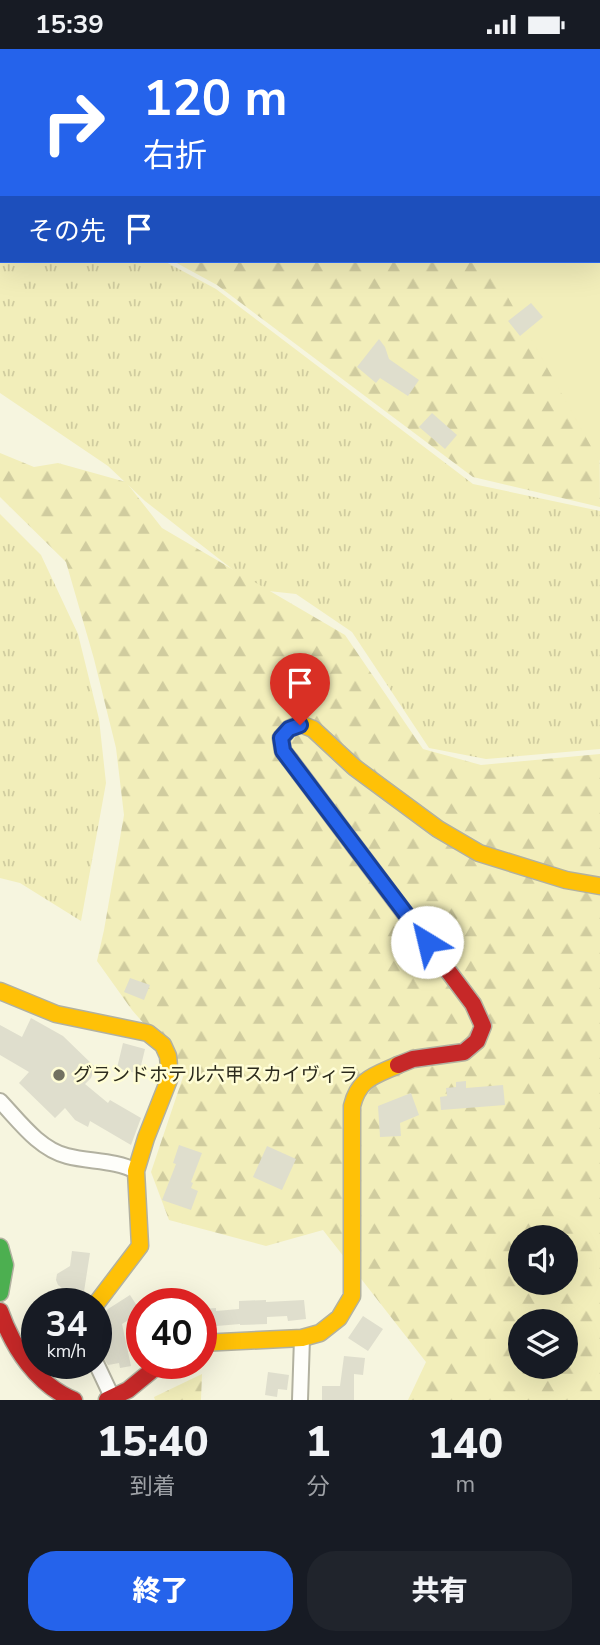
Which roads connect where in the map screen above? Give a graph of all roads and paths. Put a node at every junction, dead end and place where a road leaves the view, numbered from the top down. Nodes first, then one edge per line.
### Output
1 (600, 886) edge
2 (0, 991) edge
3 (0, 1101) edge
4 (136, 1171) junction
5 (0, 1247) edge
6 (108, 1288) edge
7 (0, 1293) edge
8 (1, 1317) edge
9 (302, 1338) junction
10 (217, 1342) edge
11 (102, 1379) edge
12 (144, 1379) edge
13 (110, 1399) edge
14 (74, 1400) edge
15 (300, 1400) edge

1 - 9 street
2 - 4 street
3 - 4 street
4 - 6 street
5 - 7 street
8 - 14 street
9 - 10 street
9 - 15 street
11 - 13 street
12 - 13 street

